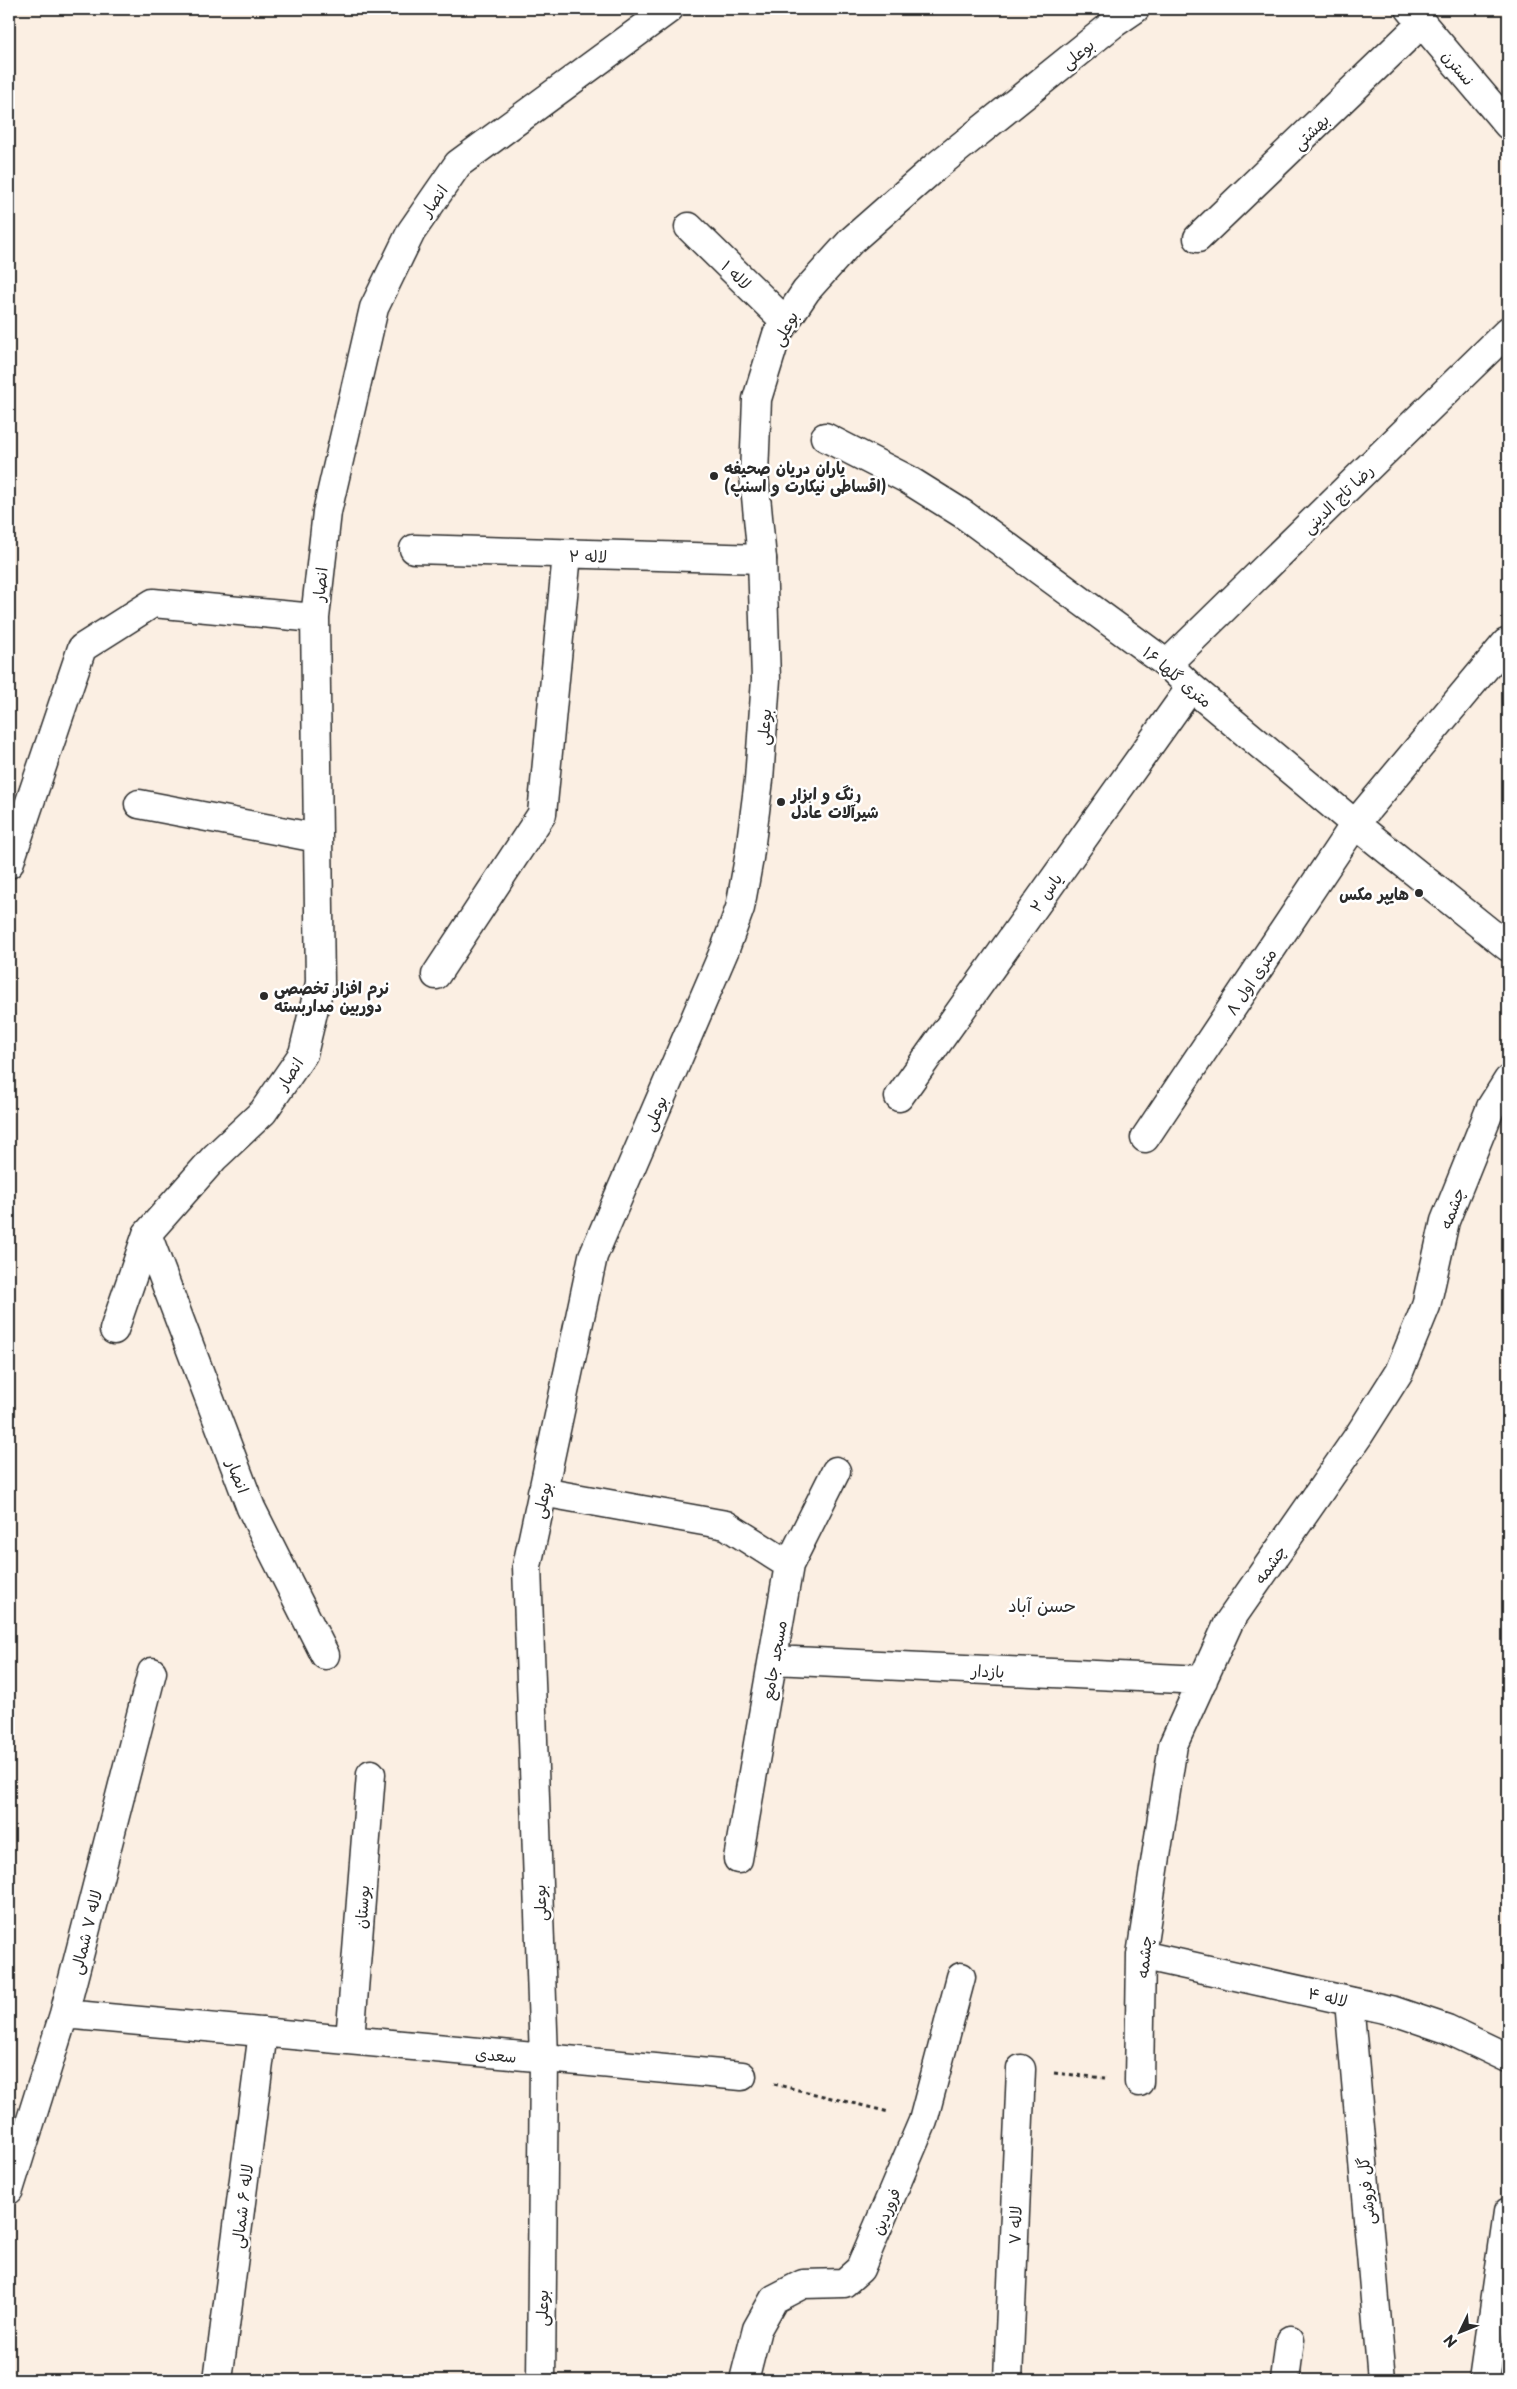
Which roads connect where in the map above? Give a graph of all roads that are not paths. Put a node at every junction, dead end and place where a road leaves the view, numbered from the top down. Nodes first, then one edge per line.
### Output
1 (669, 9) edge
2 (1135, 9) edge
3 (1416, 16) edge
4 (1508, 125) edge
5 (689, 227) dead end
6 (1198, 238) dead end
7 (786, 322) junction
8 (1508, 331) edge
9 (825, 437) dead end
10 (414, 548) dead end
11 (567, 554) junction
12 (762, 559) junction
13 (315, 618) junction
14 (1506, 643) dead end
15 (1167, 664) junction
16 (1191, 687) junction
17 (139, 804) dead end
18 (1355, 824) junction
19 (317, 838) junction
20 (9, 864) edge
21 (1508, 947) edge
22 (436, 975) dead end
23 (1508, 1080) edge
24 (899, 1097) dead end
25 (1145, 1138) dead end
26 (147, 1234) junction
27 (114, 1330) dead end
28 (836, 1471) dead end
29 (542, 1492) junction
30 (789, 1565) junction
31 (325, 1655) dead end
32 (773, 1660) junction
33 (152, 1672) dead end
34 (1203, 1680) junction
35 (371, 1774) dead end
36 (738, 1859) dead end
37 (1141, 1955) junction
38 (961, 1977) dead end
39 (1349, 2001) junction
40 (64, 2014) junction
41 (263, 2032) junction
42 (350, 2040) junction
43 (544, 2058) junction
44 (1508, 2058) edge
45 (1021, 2069) road end
46 (742, 2076) road end
47 (1139, 2082) road end
48 (9, 2190) edge
49 (1508, 2212) edge
50 (1290, 2340) dead end
51 (218, 2380) edge
52 (541, 2380) edge
53 (744, 2380) edge
54 (1008, 2380) edge
55 (1285, 2380) edge
56 (1382, 2380) edge
57 (1484, 2380) edge

1 - 13 street, انصار
2 - 7 street, بوعلی
3 - 4 street, نسترن
3 - 6 street, بهشتی
5 - 7 street, لاله ۱
7 - 12 street, بوعلی
8 - 15 street, رضا تاج الدینی
9 - 15 street, ۱۶ متری گلها
10 - 11 street, لاله ۲
11 - 12 street, لاله ۲
11 - 22 street
12 - 29 street, بوعلی
13 - 19 street, انصار
13 - 20 street
14 - 18 street, ۸ متری اول
15 - 16 street, ۱۶ متری گلها
16 - 18 street, ۱۶ متری گلها
16 - 24 street, یاس ۲
17 - 19 street
18 - 21 street, ۱۶ متری گلها
18 - 25 street, ۸ متری اول
19 - 26 street, انصار
23 - 34 street, چشمه
26 - 27 street, انصار
26 - 31 street, انصار
28 - 30 street, مسجد جامع
29 - 30 street
29 - 43 street, بوعلی
30 - 32 street, مسجد جامع
32 - 34 street, بازدار
32 - 36 street, مسجد جامع
33 - 40 street, لاله ۷ شمالی
34 - 37 street, چشمه
35 - 42 street, بوستان
37 - 39 street, لاله ۴
37 - 47 street, چشمه
38 - 53 street, فروردین
39 - 44 street, لاله ۴
39 - 56 street, گل فروشی
40 - 41 street, سعدی
40 - 48 street, لاله ۷ شمالی
41 - 42 street, سعدی
41 - 51 street, لاله ۶ شمالی
42 - 43 street, سعدی
43 - 46 street, سعدی
43 - 52 street, بوعلی
45 - 54 street, لاله ۷
49 - 57 street
50 - 55 street

